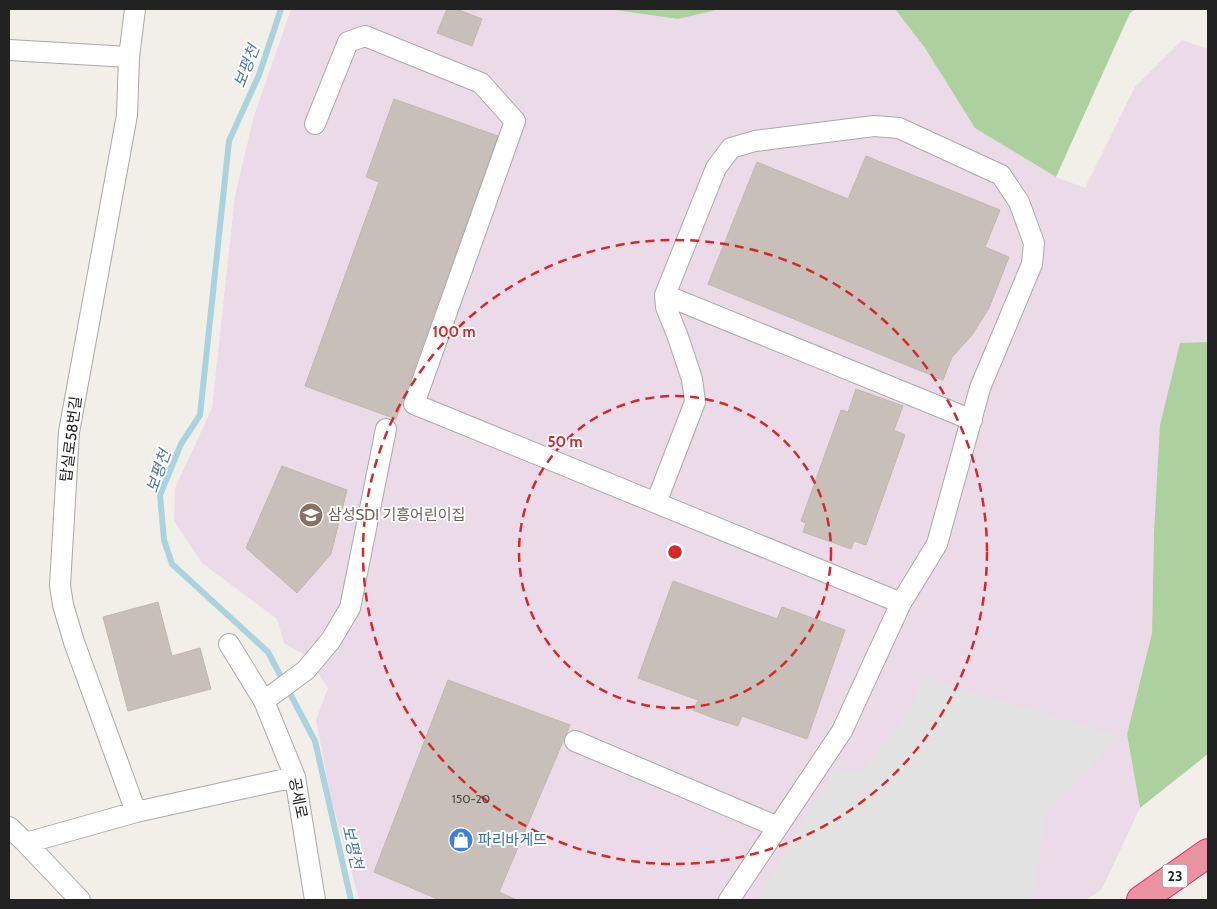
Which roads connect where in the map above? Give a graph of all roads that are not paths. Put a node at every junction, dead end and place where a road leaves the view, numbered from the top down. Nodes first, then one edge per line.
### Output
1 (135, 9) edge
2 (9, 50) edge
3 (129, 57) junction
4 (315, 124) dead end
5 (665, 295) junction
6 (972, 420) junction
7 (386, 429) dead end
8 (656, 503) junction
9 (901, 603) junction
10 (228, 644) dead end
11 (264, 701) junction
12 (574, 741) dead end
13 (296, 777) junction
14 (136, 812) junction
15 (9, 827) edge
16 (778, 827) junction
17 (26, 843) junction
18 (1208, 852) edge
19 (80, 900) edge
20 (315, 900) edge
21 (729, 900) edge
22 (1141, 900) edge

1 - 3 street, 탑실로58번길
2 - 3 street
3 - 14 street, 탑실로58번길
4 - 8 street
5 - 6 street
5 - 6 street
5 - 8 street
6 - 9 street
7 - 11 street
8 - 9 street
9 - 16 street
10 - 11 street, 공세로
11 - 13 street, 공세로
12 - 16 street
13 - 14 street
13 - 20 street, 공세로
14 - 17 street
15 - 17 street
16 - 21 street
17 - 19 street
18 - 22 highway, 23

